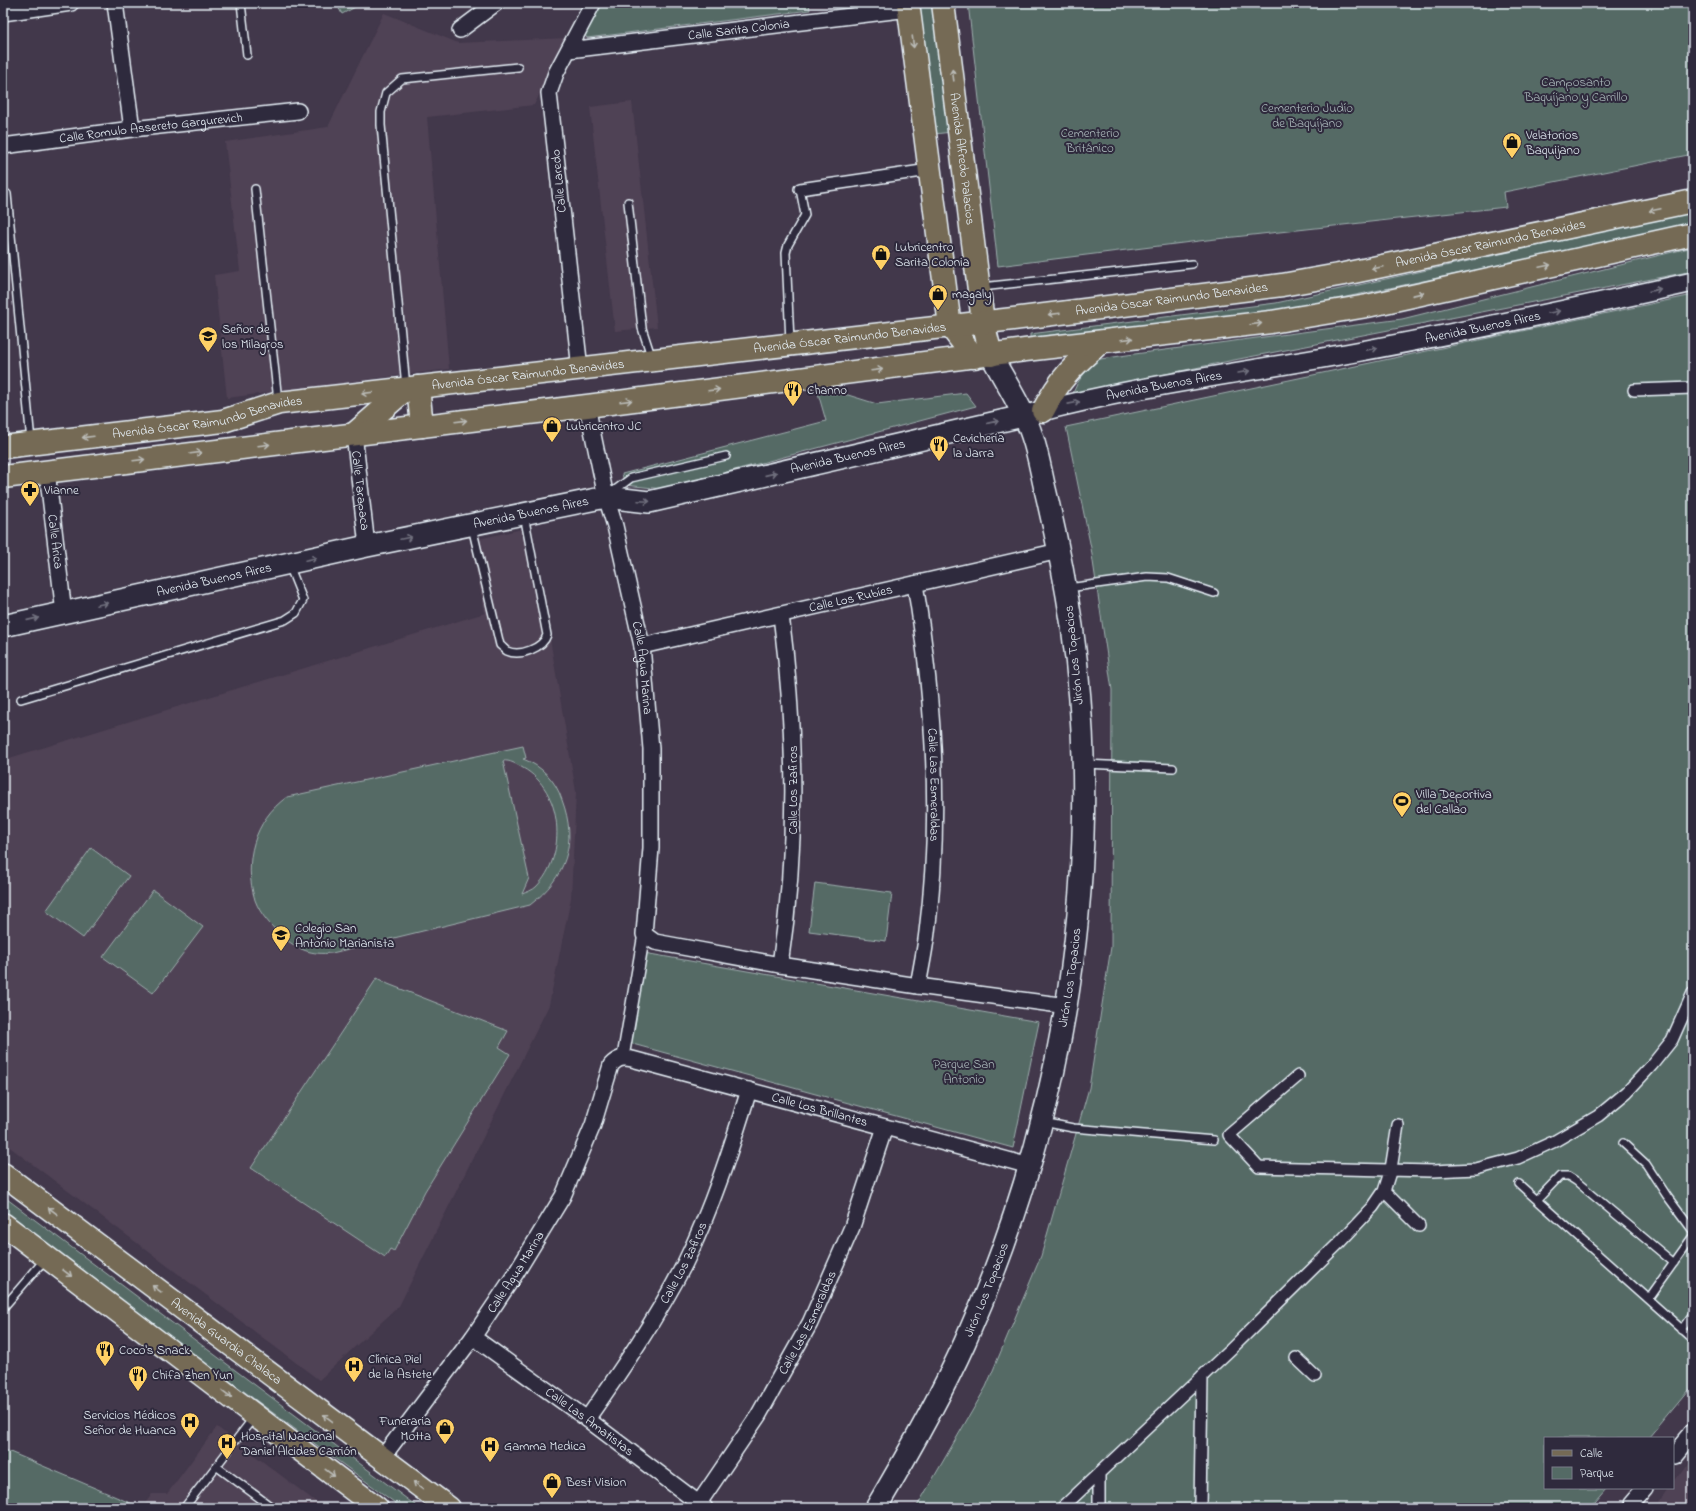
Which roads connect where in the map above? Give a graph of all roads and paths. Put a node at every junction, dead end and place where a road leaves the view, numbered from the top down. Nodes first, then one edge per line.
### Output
1 (71, 3) edge
2 (115, 3) edge
3 (241, 3) edge
4 (496, 3) edge
5 (593, 3) edge
6 (943, 3) edge
7 (908, 6) edge
8 (3, 13) edge
9 (460, 30) dead end
10 (569, 50) junction
11 (247, 55) dead end
12 (518, 67) dead end
13 (298, 111) dead end
14 (132, 129) junction
15 (3, 146) edge
16 (963, 153) junction
17 (929, 163) junction
18 (255, 189) dead end
19 (800, 189) joint
20 (7, 194) dead end
21 (1693, 201) edge
22 (628, 202) dead end
23 (1693, 234) edge
24 (1192, 264) dead end
25 (1693, 282) edge
26 (979, 288) junction
27 (983, 322) junction
28 (950, 326) junction
29 (1101, 342) junction
30 (790, 344) junction
31 (982, 356) junction
32 (652, 361) junction
33 (580, 369) junction
34 (412, 388) junction
35 (1693, 388) edge
36 (1634, 390) dead end
37 (279, 404) junction
38 (587, 406) junction
39 (1033, 413) junction
40 (422, 426) junction
41 (354, 434) junction
42 (32, 444) junction
43 (3, 447) edge
44 (726, 456) dead end
45 (47, 471) junction
46 (3, 477) edge
47 (606, 497) junction
48 (524, 514) junction
49 (472, 525) junction
50 (368, 546) junction
51 (1059, 551) junction
52 (289, 564) junction
53 (915, 584) junction
54 (1066, 588) junction
55 (1214, 593) dead end
56 (64, 613) junction
57 (781, 615) junction
58 (3, 626) edge
59 (642, 646) junction
60 (21, 699) dead end
61 (1084, 764) junction
62 (1174, 768) dead end
63 (644, 934) junction
64 (780, 964) junction
65 (918, 986) junction
66 (1693, 993) edge
67 (1067, 1006) junction
68 (617, 1061) junction
69 (1298, 1076) dead end
70 (750, 1090) junction
71 (1042, 1122) junction
72 (1398, 1125) dead end
73 (885, 1127) junction
74 (1214, 1140) dead end
75 (1623, 1143) dead end
76 (1030, 1166) junction
77 (1391, 1169) junction
78 (3, 1174) edge
79 (1520, 1184) dead end
80 (1384, 1191) junction
81 (1537, 1200) junction
82 (3, 1224) edge
83 (1419, 1226) dead end
84 (1693, 1231) edge
85 (1693, 1236) edge
86 (46, 1257) junction
87 (1674, 1263) junction
88 (1648, 1299) junction
89 (3, 1308) edge
90 (1693, 1315) edge
91 (1682, 1330) junction
92 (473, 1337) junction
93 (1693, 1339) edge
94 (1296, 1358) dead end
95 (1202, 1376) junction
96 (1315, 1376) dead end
97 (255, 1416) junction
98 (587, 1419) junction
99 (1693, 1431) edge
100 (237, 1439) dead end
101 (228, 1451) dead end
102 (1674, 1454) edge
103 (382, 1458) junction
104 (216, 1466) junction
105 (1099, 1472) junction
106 (1644, 1489) edge
107 (702, 1506) edge
108 (184, 1508) edge
109 (273, 1508) edge
110 (378, 1508) edge
111 (449, 1508) edge
112 (876, 1508) edge
113 (1062, 1508) edge
114 (1099, 1508) edge
115 (1200, 1508) edge
116 (1628, 1508) edge

1 - 8 street
2 - 14 street
3 - 11 lane
4 - 9 street
5 - 10 street, Calle Laredo
16 -> 6 main road, Avenida Alfredo Palacios
7 - 10 street, Calle Sarita Colonia
7 -> 17 main road, Avenida Alfredo Palacios
10 - 33 street, Calle Laredo
12 - 34 lane
13 - 14 street, Calle Romulo Assereto Gargurevich
14 - 15 street, Calle Romulo Assereto Gargurevich
16 - 17 main road
16 - 26 main road, Avenida Alfredo Palacios
17 - 19 street
17 - 28 main road, Avenida Alfredo Palacios
18 - 37 lane
19 - 30 lane
20 - 42 lane
21 -> 27 main road, Avenida Óscar Raimundo Benavides
22 - 32 lane
29 -> 23 main road
24 - 26 lane
39 -> 25 street, Avenida Buenos Aires
26 - 27 main road, Avenida Alfredo Palacios
27 - 28 main road, Avenida Óscar Raimundo Benavides
27 - 31 main road, Avenida Alfredo Palacios
28 - 30 main road, Avenida Óscar Raimundo Benavides
28 - 31 main road, Avenida Alfredo Palacios
29 - 31 main road
29 - 39 main road
30 - 32 main road, Avenida Óscar Raimundo Benavides
38 -> 31 main road
31 - 39 main road, Avenida Alfredo Palacios
32 - 33 main road, Avenida Óscar Raimundo Benavides
33 - 34 main road, Avenida Óscar Raimundo Benavides
34 -> 37 main road, Avenida Óscar Raimundo Benavides
34 - 40 main road
34 - 41 main road
35 - 36 street
37 -> 42 main road, Avenida Óscar Raimundo Benavides
40 -> 38 main road
38 - 47 street, Calle Agua Marina
47 -> 39 main road, Avenida Buenos Aires
39 - 51 main road, Jirón Los Topacios
40 - 41 main road
45 -> 41 main road
41 - 50 street, Calle Tarapaca
42 - 43 main road, Avenida Óscar Raimundo Benavides
44 - 47 lane
45 - 46 main road
45 - 56 street, Calle Arica
47 - 48 main road, Avenida Buenos Aires
47 - 59 street, Calle Agua Marina
48 - 49 main road, Avenida Buenos Aires
48 - 49 lane
50 -> 49 main road, Avenida Buenos Aires
52 -> 50 main road, Avenida Buenos Aires
51 - 53 street, Calle Los Rubíes
51 - 54 main road, Jirón Los Topacios
56 -> 52 main road, Avenida Buenos Aires
52 - 60 lane
53 - 57 street, Calle Los Rubíes
53 - 65 street, Calle Las Esmeraldas
54 - 55 lane
54 - 61 main road, Jirón Los Topacios
58 -> 56 main road, Avenida Buenos Aires
57 - 59 street, Calle Los Rubíes
57 - 64 street, Calle Los Zafiros
59 - 63 street, Calle Agua Marina
61 - 62 lane
61 - 67 main road, Jirón Los Topacios
63 - 64 street
63 - 68 street
64 - 65 street
65 - 67 street
66 - 77 street
67 - 71 main road, Jirón Los Topacios
68 - 70 street, Calle Los Brillantes
68 - 92 street, Calle Agua Marina
69 - 77 street
70 - 73 street, Calle Los Brillantes
70 - 98 street, Calle Los Zafiros
71 - 74 lane
71 - 76 main road, Jirón Los Topacios
72 - 77 street
73 - 76 street, Calle Los Brillantes
73 - 107 street, Calle Las Esmeraldas
75 - 84 lane
76 - 112 main road, Jirón Los Topacios
77 - 80 street
103 -> 78 main road, Avenida Guardia Chalaca
79 - 81 lane
80 - 83 street
80 - 95 street
81 - 87 lane
81 - 88 lane
82 - 86 main road
85 - 87 lane
86 - 89 lane
86 -> 97 main road
87 - 88 lane
88 - 91 lane
90 - 91 lane
91 - 93 lane
92 - 98 street, Calle Las Amatistas
92 - 103 street, Calle Agua Marina
94 - 96 street
95 - 105 street
95 - 115 street
97 - 100 lane
97 -> 110 main road
98 - 107 street, Calle Las Amatistas
99 - 102 street
101 - 104 lane
111 -> 103 main road, Avenida Guardia Chalaca
104 - 108 lane
104 - 109 lane
105 - 113 street
105 - 114 street
106 - 116 street

